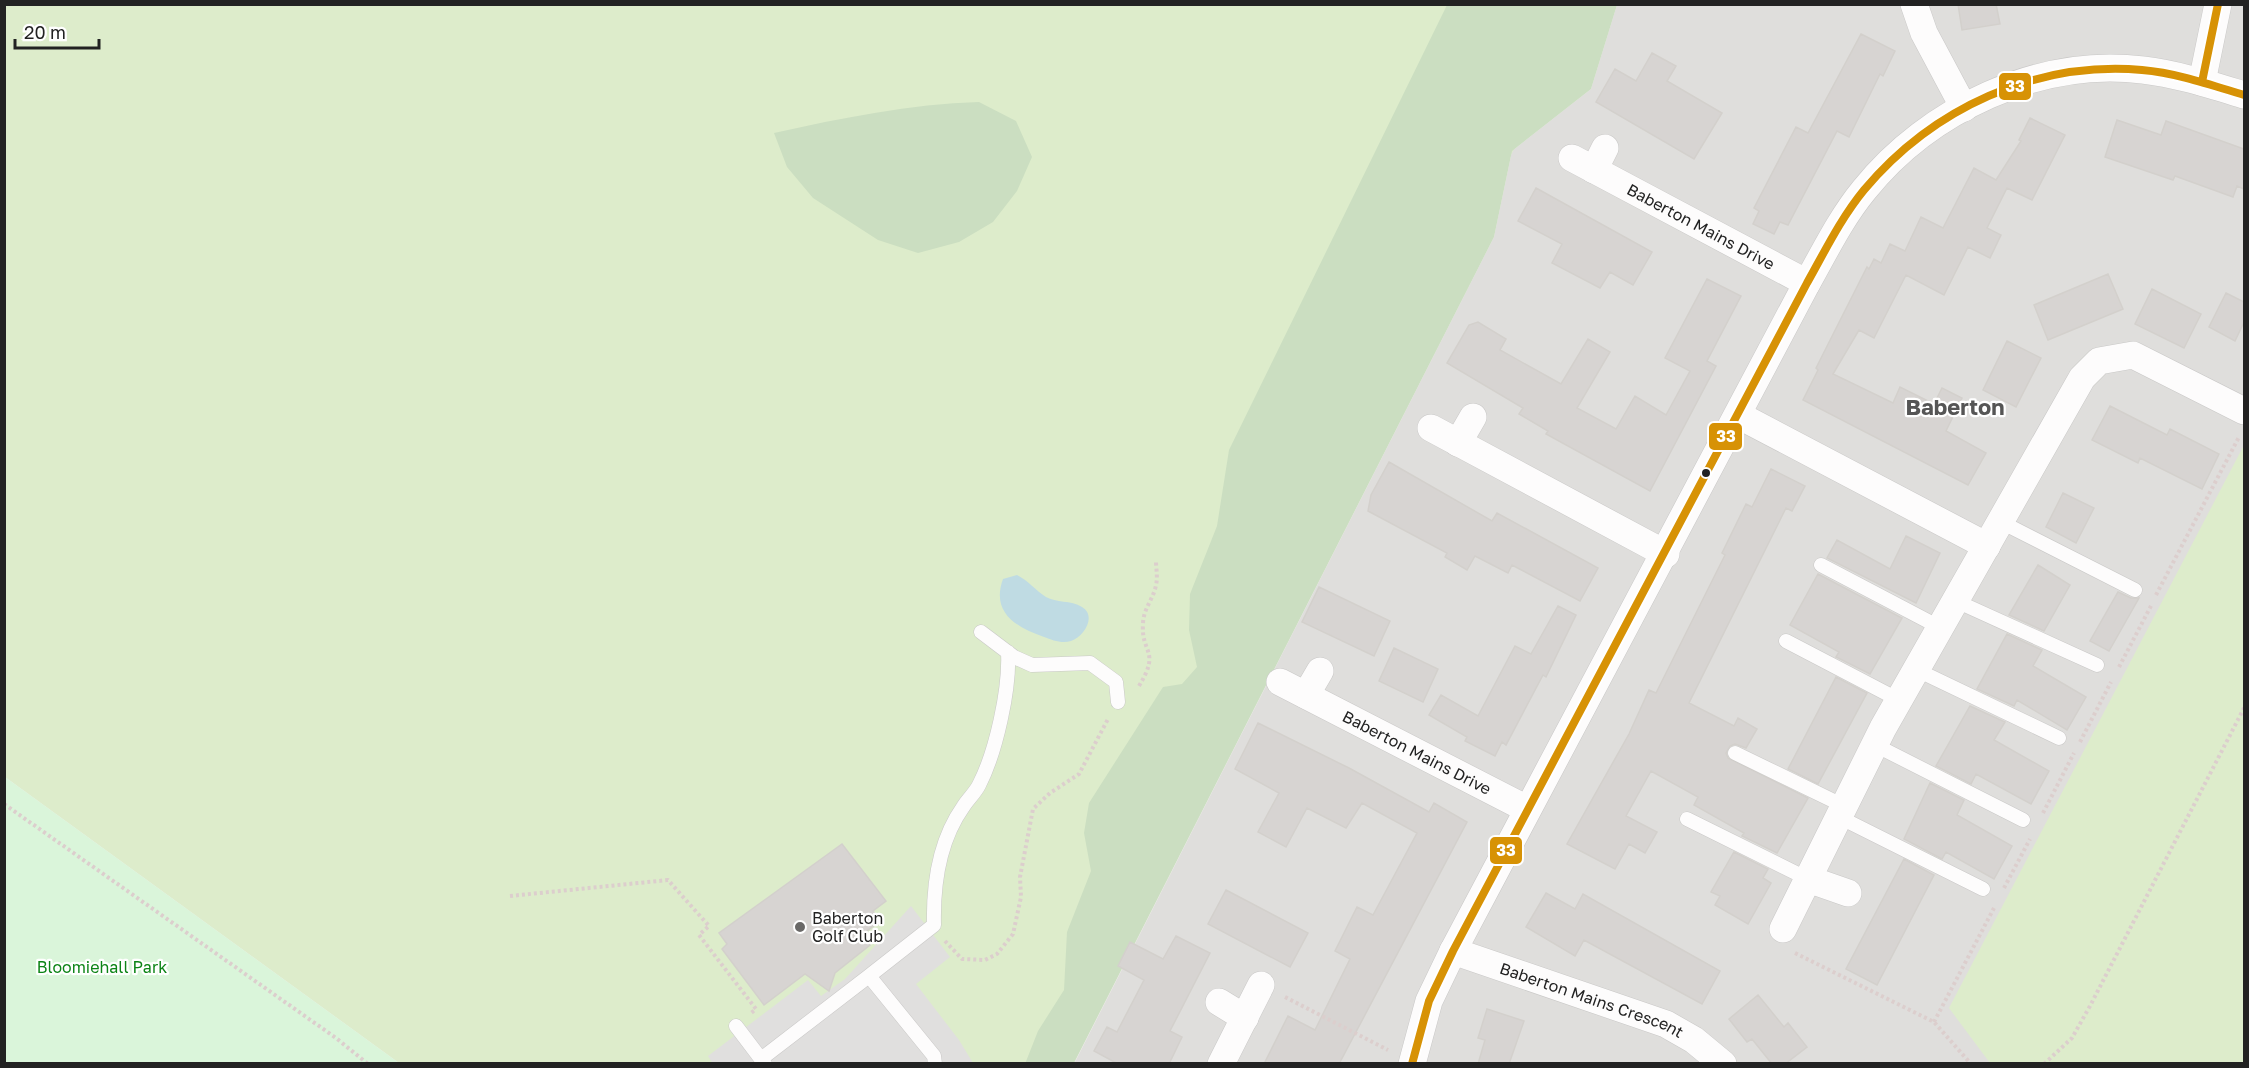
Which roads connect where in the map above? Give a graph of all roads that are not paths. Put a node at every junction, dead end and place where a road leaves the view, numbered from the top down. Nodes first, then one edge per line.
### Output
1 (1914, 4) edge
2 (2218, 4) edge
3 (2202, 82) junction
4 (2244, 95) edge
5 (1964, 108) junction
6 (1590, 159) dead end
7 (1807, 283) junction
8 (2244, 411) edge
9 (1738, 415) junction
10 (1473, 417) dead end
11 (1431, 428) dead end
12 (1458, 443) junction
13 (2001, 522) junction
14 (1987, 546) junction
15 (1666, 554) junction
16 (1821, 565) dead end
17 (2135, 590) dead end
18 (1956, 601) junction
19 (1941, 628) junction
20 (981, 632) dead end
21 (1786, 641) dead end
22 (1008, 652) junction
23 (1032, 665) junction
24 (2097, 665) dead end
25 (1917, 670) junction
26 (1320, 671) dead end
27 (1010, 676) junction
28 (1280, 682) dead end
29 (1306, 695) junction
30 (1899, 700) junction
31 (1118, 702) road end
32 (2059, 738) dead end
33 (1875, 745) junction
34 (1736, 753) dead end
35 (1527, 810) junction
36 (1842, 812) junction
37 (1687, 819) dead end
38 (2029, 825) road end
39 (1808, 879) junction
40 (1983, 889) dead end
41 (1848, 893) dead end
42 (1783, 929) road end
43 (1453, 951) junction
44 (869, 976) junction
45 (1261, 985) road end
46 (1219, 1002) dead end
47 (1245, 1018) junction
48 (736, 1026) road end
49 (763, 1061) edge
50 (1412, 1063) edge
51 (935, 1064) edge
52 (1221, 1064) edge
53 (1723, 1064) edge

1 - 5 street
2 - 3 street
3 - 4 street
3 - 5 street
5 - 7 street
6 - 7 street, Baberton Mains Drive
7 - 9 street
8 - 13 street
9 - 14 street
9 - 15 street
10 - 12 street
11 - 12 street
12 - 15 street
13 - 14 street
13 - 17 lane
14 - 18 street
15 - 35 street
16 - 19 lane
18 - 19 street
18 - 24 lane
19 - 25 street
20 - 22 lane
21 - 30 lane
22 - 23 lane
22 - 27 lane
23 - 27 lane
23 - 31 lane
25 - 30 street
25 - 32 lane
26 - 29 street
27 - 44 lane
28 - 29 street, Baberton Mains Drive
29 - 35 street, Baberton Mains Drive
30 - 33 street
33 - 36 street
33 - 38 lane
34 - 36 lane
35 - 43 street
36 - 39 street
36 - 40 lane
37 - 39 lane
39 - 41 street
39 - 42 street
43 - 50 street
43 - 53 street, Baberton Mains Crescent
44 - 49 lane
44 - 51 lane
45 - 47 street
46 - 47 street
47 - 52 street
48 - 49 lane

